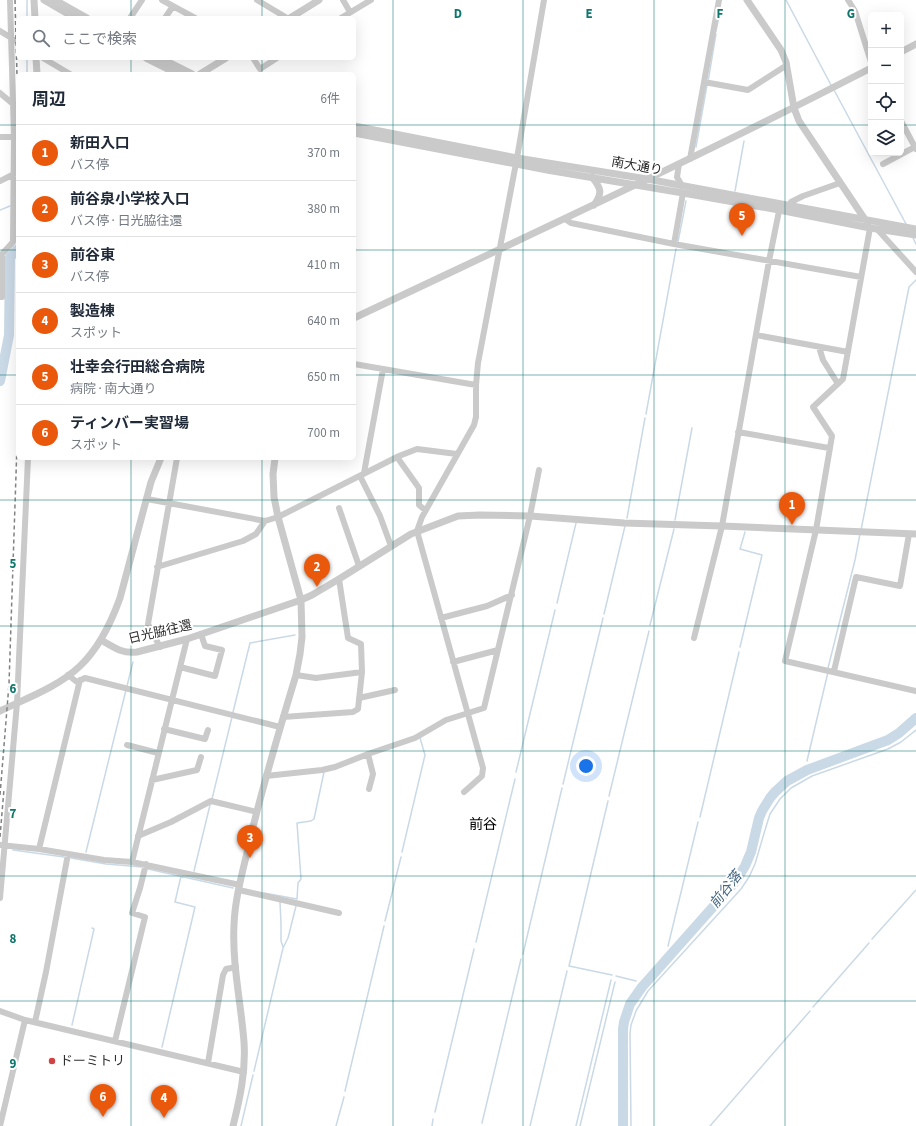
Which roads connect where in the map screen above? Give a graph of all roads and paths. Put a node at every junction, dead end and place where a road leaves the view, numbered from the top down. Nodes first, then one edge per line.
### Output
1 (10, 0) edge
2 (34, 0) edge
3 (44, 0) edge
4 (55, 0) edge
5 (142, 0) edge
6 (162, 0) edge
7 (257, 0) edge
8 (319, 0) edge
9 (343, 0) edge
10 (371, 0) edge
11 (544, 0) edge
12 (719, 0) edge
13 (747, 0) edge
14 (848, 0) edge
15 (172, 6) junction
16 (350, 12) junction
17 (35, 16) edge
18 (72, 16) edge
19 (83, 16) edge
20 (131, 16) edge
21 (165, 16) edge
22 (190, 16) edge
23 (285, 16) edge
24 (292, 16) edge
25 (344, 16) edge
26 (0, 31) edge
27 (12, 38) junction
28 (16, 41) edge
29 (916, 44) edge
30 (904, 50) edge
31 (868, 52) edge
32 (36, 60) edge
33 (46, 60) edge
34 (150, 60) edge
35 (164, 60) edge
36 (223, 60) edge
37 (254, 60) edge
38 (274, 60) edge
39 (787, 65) junction
40 (868, 70) edge
41 (37, 72) edge
42 (67, 72) edge
43 (174, 72) edge
44 (188, 72) edge
45 (203, 72) edge
46 (704, 82) junction
47 (0, 93) edge
48 (13, 104) junction
49 (794, 108) junction
50 (356, 126) edge
51 (904, 126) edge
52 (356, 134) edge
53 (0, 137) edge
54 (14, 137) junction
55 (916, 148) edge
56 (690, 158) junction
57 (516, 161) junction
58 (679, 164) junction
59 (883, 164) dead end
60 (16, 173) edge
61 (592, 178) junction
62 (646, 180) junction
63 (0, 181) edge
64 (840, 183) junction
65 (635, 185) junction
66 (683, 190) junction
67 (594, 205) junction
68 (789, 206) junction
69 (780, 207) junction
70 (565, 219) junction
71 (866, 221) junction
72 (873, 228) junction
73 (911, 232) edge
74 (674, 244) junction
75 (499, 250) junction
76 (769, 261) junction
77 (916, 272) edge
78 (861, 278) junction
79 (0, 297) edge
80 (356, 317) edge
81 (756, 335) junction
82 (819, 347) junction
83 (848, 352) junction
84 (356, 364) edge
85 (383, 369) junction
86 (838, 384) junction
87 (476, 385) junction
88 (738, 432) junction
89 (830, 448) junction
90 (457, 454) junction
91 (397, 457) junction
92 (28, 460) edge
93 (160, 460) edge
94 (176, 460) edge
95 (274, 460) edge
96 (540, 470) dead end
97 (362, 474) junction
98 (147, 499) junction
99 (169, 503) junction
100 (339, 508) dead end
101 (425, 510) junction
102 (530, 516) junction
103 (278, 517) junction
104 (265, 521) junction
105 (722, 526) junction
106 (816, 530) junction
107 (417, 531) junction
108 (912, 534) edge
109 (391, 546) junction
110 (359, 566) junction
111 (157, 567) junction
112 (339, 579) junction
113 (512, 595) junction
114 (301, 600) junction
115 (441, 618) junction
116 (201, 634) junction
117 (694, 638) dead end
118 (187, 639) junction
119 (101, 640) junction
120 (160, 647) junction
121 (498, 650) junction
122 (453, 662) junction
123 (180, 667) junction
124 (833, 671) junction
125 (362, 672) junction
126 (296, 675) junction
127 (68, 676) junction
128 (80, 680) junction
129 (395, 690) dead end
130 (916, 691) edge
131 (359, 698) junction
132 (172, 700) junction
133 (17, 703) junction
134 (0, 711) edge
135 (468, 713) junction
136 (283, 717) junction
137 (280, 726) junction
138 (164, 729) junction
139 (208, 730) dead end
140 (127, 745) dead end
141 (158, 753) junction
142 (368, 754) junction
143 (201, 757) dead end
144 (266, 776) junction
145 (152, 780) junction
146 (369, 789) dead end
147 (464, 792) dead end
148 (257, 812) junction
149 (138, 836) junction
150 (2, 845) edge
151 (39, 849) junction
152 (68, 854) junction
153 (132, 862) junction
154 (146, 864) junction
155 (239, 887) junction
156 (0, 898) edge
157 (339, 913) dead end
158 (236, 967) junction
159 (0, 1011) edge
160 (26, 1020) junction
161 (35, 1022) junction
162 (115, 1041) junction
163 (208, 1063) junction
164 (244, 1072) junction
165 (0, 1126) edge
166 (233, 1126) edge

1 - 27 street
2 - 17 street
3 - 18 street
4 - 19 street
5 - 20 street
6 - 15 street
7 - 23 street
8 - 24 street
9 - 16 street
10 - 16 street
11 - 57 street
12 - 46 street
13 - 39 street
14 - 31 street
15 - 21 street
15 - 22 street
16 - 25 street
26 - 27 street
27 - 28 street
27 - 48 street
29 - 30 street
32 - 41 street
33 - 42 street
34 - 43 street
35 - 44 street
36 - 45 street
37 - 38 street
39 - 46 street
39 - 49 street
40 - 49 street
46 - 56 street
47 - 48 street
48 - 54 street
49 - 56 street
49 - 64 street
50 - 57 street, 南大通り
51 - 55 street
52 - 57 street, 南大通り
53 - 54 street
54 - 60 street
55 - 59 street
56 - 58 street
57 - 61 street, 南大通り
57 - 62 street, 南大通り
57 - 75 street
58 - 62 street
58 - 66 street
60 - 63 street
60 - 79 street
61 - 65 street, 南大通り
61 - 67 street
62 - 65 street
62 - 66 street, 南大通り
64 - 68 street
64 - 71 street
65 - 66 street, 南大通り
65 - 67 street
66 - 69 street, 南大通り
66 - 74 street
67 - 70 street
68 - 69 street, 南大通り
68 - 71 street, 南大通り
69 - 72 street, 南大通り
69 - 76 street
70 - 74 street
70 - 75 street
71 - 72 street
71 - 73 street, 南大通り
72 - 73 street, 南大通り
72 - 77 street
72 - 78 street
74 - 76 street
75 - 80 street
75 - 87 street
76 - 78 street
76 - 81 street
78 - 83 street
81 - 82 street
81 - 88 street
82 - 83 street
82 - 86 street
83 - 86 street
84 - 85 street
85 - 87 street
85 - 97 street
86 - 89 street
87 - 90 street
88 - 89 street
88 - 105 street
89 - 106 street
90 - 91 street
90 - 101 street
91 - 97 street
91 - 101 street
92 - 133 street
93 - 98 street
94 - 99 street
95 - 103 street
96 - 102 street
97 - 103 street
97 - 109 street
98 - 99 street
98 - 119 street
99 - 104 street
99 - 111 street
100 - 110 street
101 - 107 street
102 - 105 street, 日光脇往還
102 - 107 street, 日光脇往還
102 - 113 street
103 - 104 street
103 - 114 street
104 - 111 street
105 - 106 street, 日光脇往還
105 - 117 street
106 - 108 street, 日光脇往還
106 - 124 street
107 - 109 street, 日光脇往還
107 - 115 street
108 - 124 street
109 - 110 street, 日光脇往還
110 - 112 street, 日光脇往還
111 - 120 street
112 - 114 street, 日光脇往還
112 - 125 street
113 - 115 street
113 - 121 street
114 - 116 street, 日光脇往還
114 - 126 street
115 - 122 street
116 - 118 street, 日光脇往還
116 - 123 street
118 - 120 street, 日光脇往還
118 - 123 street
119 - 120 street, 日光脇往還
119 - 127 street
121 - 122 street
121 - 135 street
122 - 135 street
123 - 132 street
124 - 130 street
125 - 126 street
125 - 131 street
126 - 136 street
127 - 128 street
127 - 133 street
128 - 132 street
128 - 151 street
129 - 131 street
131 - 136 street
132 - 137 street
132 - 138 street
133 - 134 street
133 - 150 street
135 - 142 street
135 - 147 street
136 - 137 street
137 - 144 street
138 - 139 street
138 - 141 street
140 - 141 street
141 - 145 street
142 - 144 street
142 - 146 street
143 - 145 street
144 - 148 street
145 - 149 street
148 - 149 street
148 - 155 street
149 - 153 street
150 - 151 street
150 - 156 street
151 - 152 street
152 - 153 street
152 - 161 street
153 - 154 street
154 - 155 street
154 - 162 street
155 - 157 street
155 - 158 street
158 - 163 street
158 - 164 street
159 - 160 street
160 - 161 street
160 - 165 street
161 - 162 street
162 - 163 street
163 - 164 street
164 - 166 street

